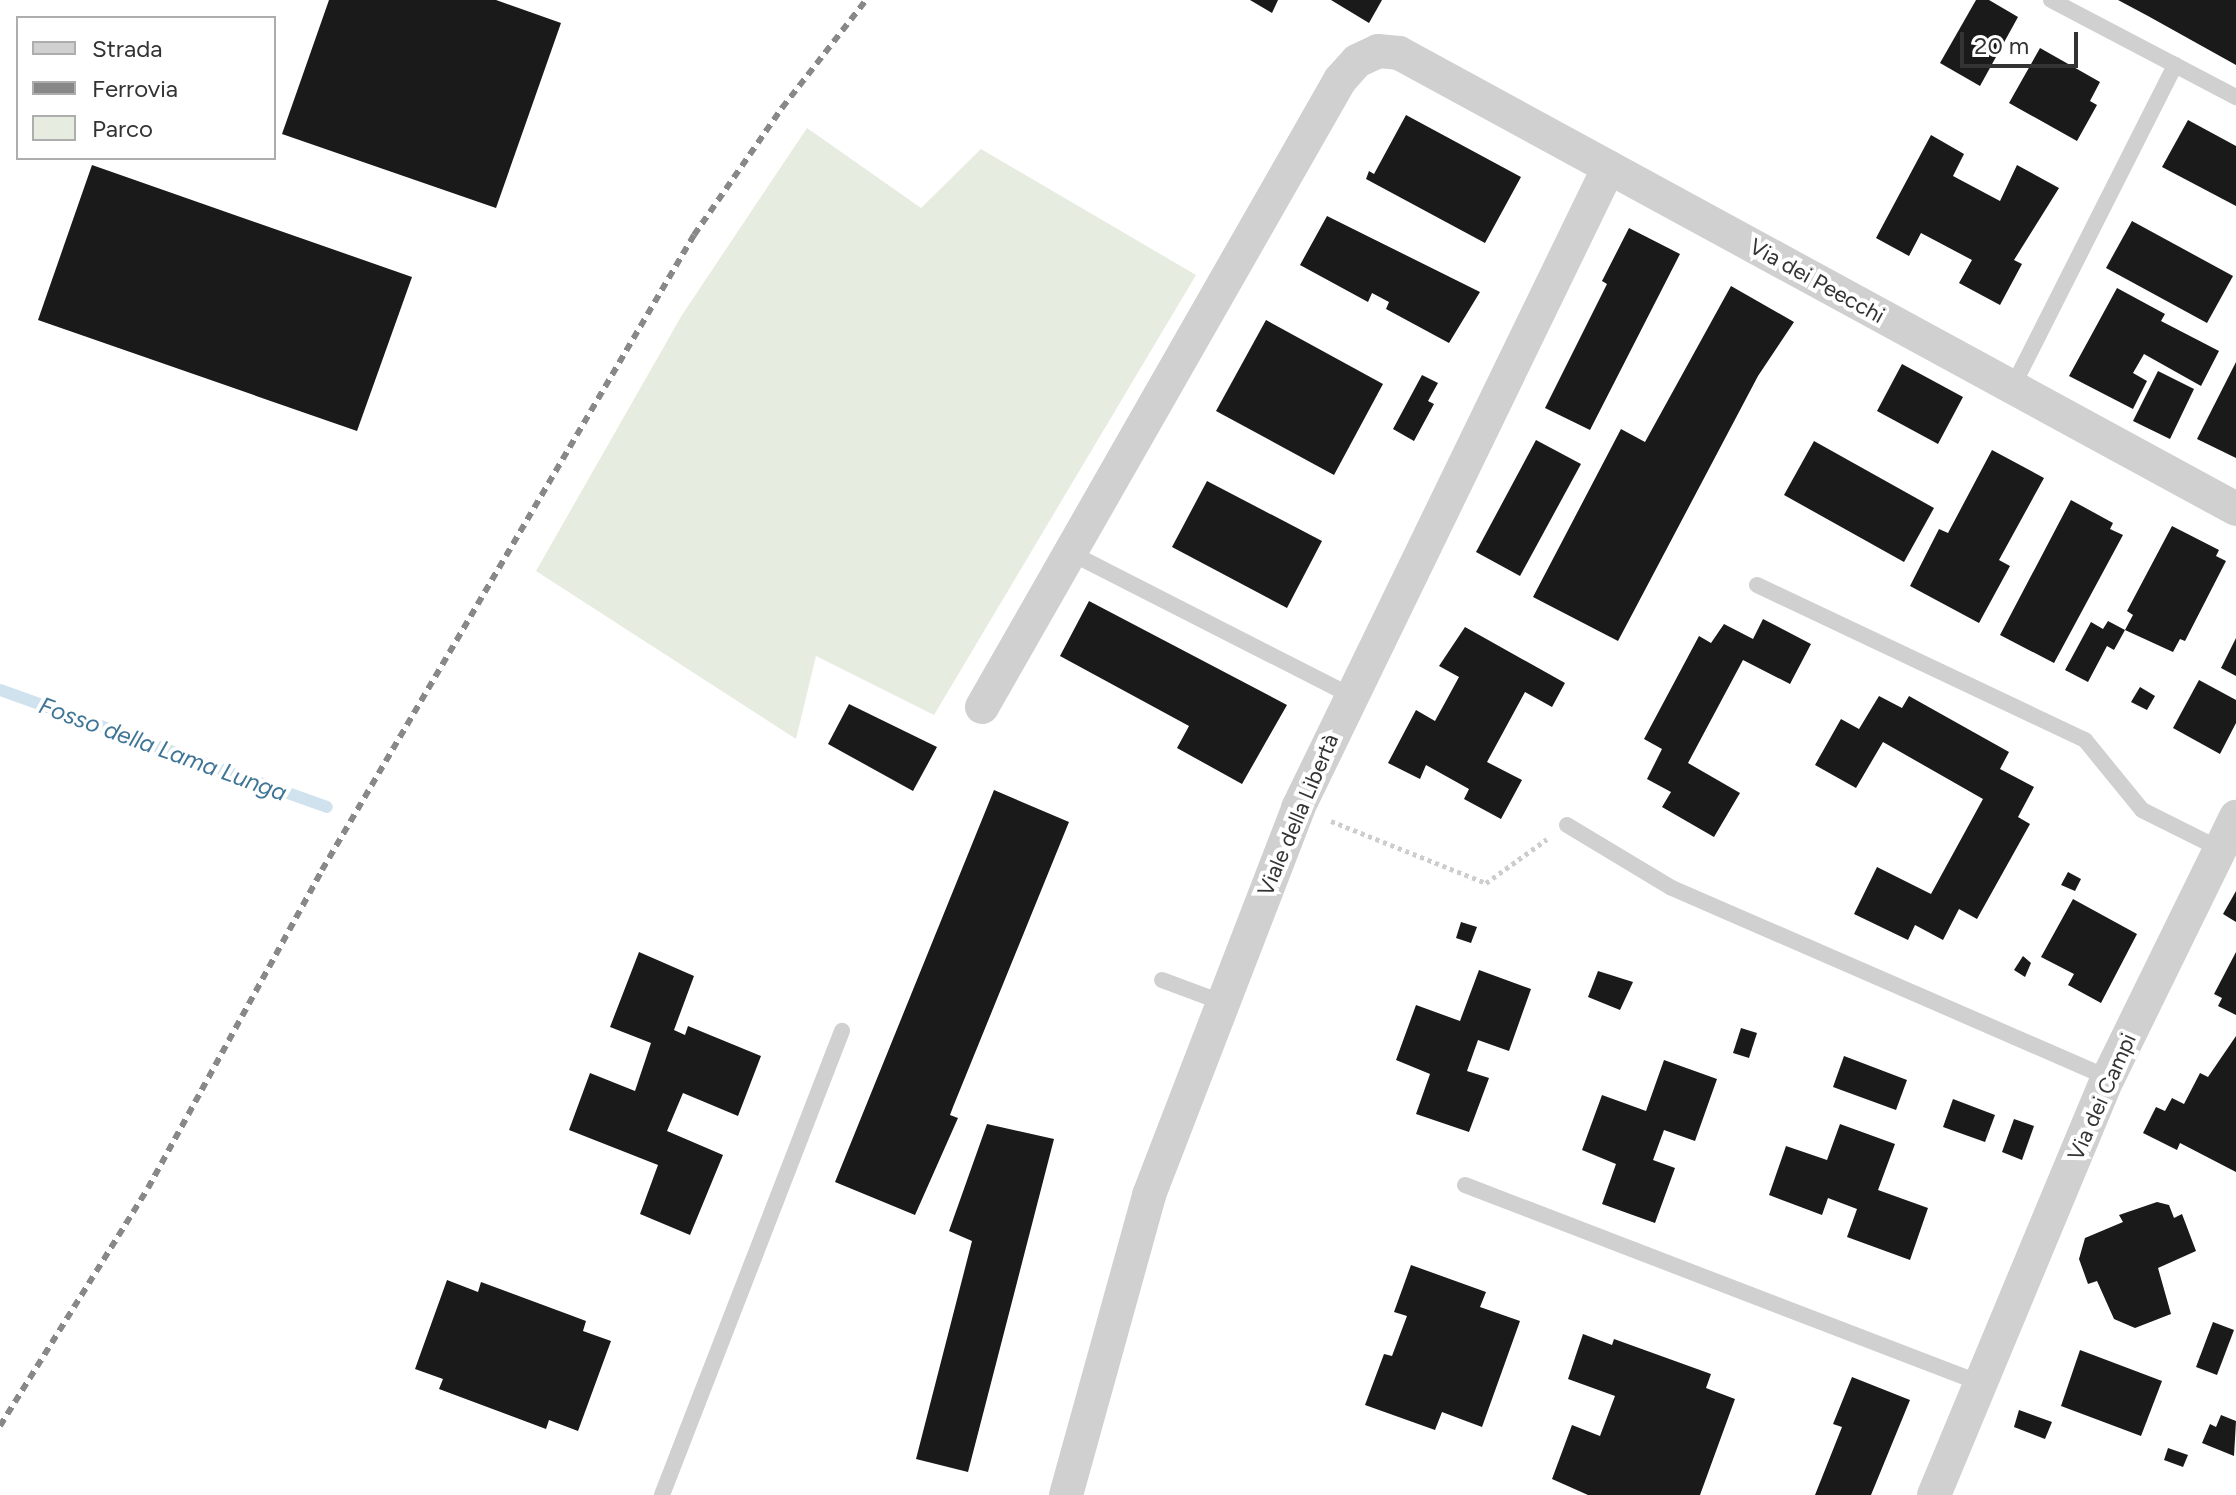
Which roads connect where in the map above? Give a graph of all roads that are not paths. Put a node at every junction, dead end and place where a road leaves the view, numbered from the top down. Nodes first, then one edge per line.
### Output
1 (2051, 0) edge
2 (2175, 65) junction
3 (2236, 97) edge
4 (1609, 167) junction
5 (2012, 388) junction
6 (2236, 509) edge
7 (1071, 553) junction
8 (1757, 585) dead end
9 (1350, 695) junction
10 (982, 707) dead end
11 (2236, 817) edge
12 (1567, 825) road end
13 (2220, 849) junction
14 (1162, 980) dead end
15 (1221, 1002) junction
16 (842, 1031) dead end
17 (2108, 1078) junction
18 (1465, 1185) dead end
19 (1980, 1383) junction
20 (662, 1495) edge
21 (1066, 1495) edge
22 (1934, 1495) edge

1 - 2 lane
2 - 3 lane
2 - 5 lane
4 - 5 street, Via dei Peecchi
4 - 7 street, Via dei Peecchi
4 - 9 street, Viale della Libertà
5 - 6 street, Via dei Peecchi
7 - 9 lane
7 - 10 street
8 - 13 lane
9 - 15 street, Viale della Libertà
11 - 13 street, Via dei Campi
12 - 17 lane
13 - 17 street, Via dei Campi
14 - 15 lane
15 - 21 street, Viale della Libertà
16 - 20 lane
17 - 19 street, Via dei Campi
18 - 19 lane
19 - 22 street, Via dei Campi

